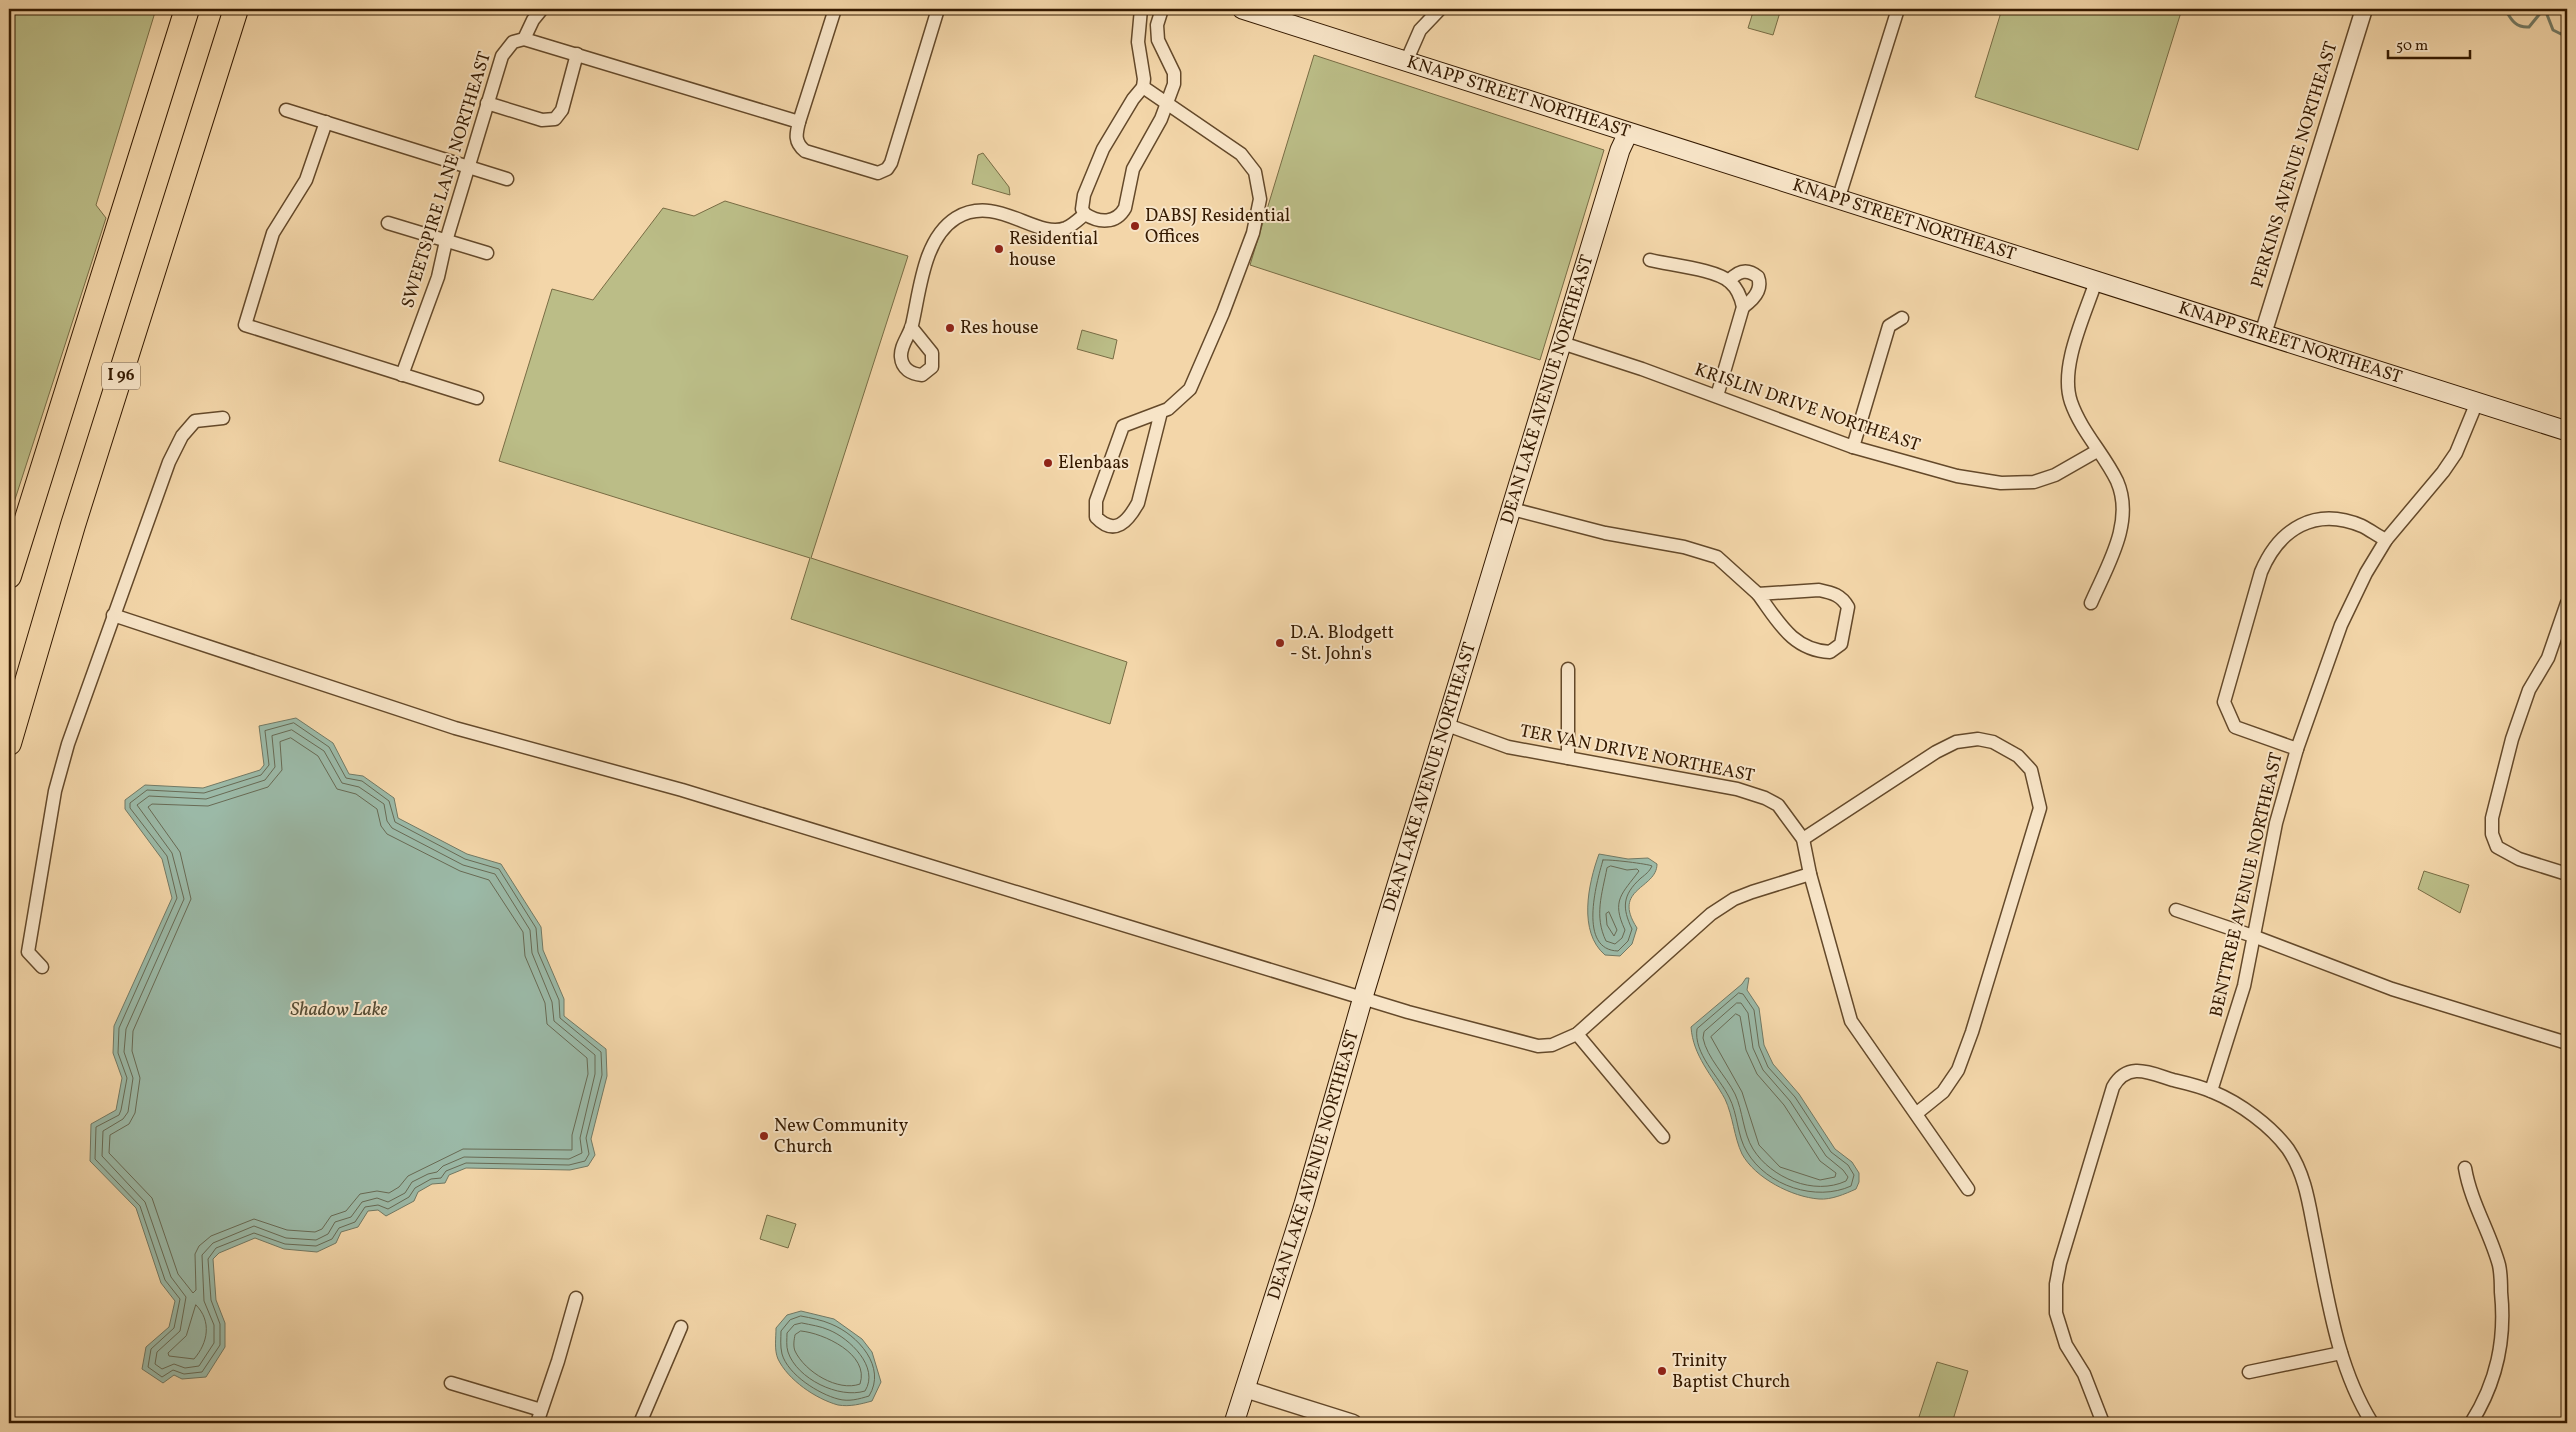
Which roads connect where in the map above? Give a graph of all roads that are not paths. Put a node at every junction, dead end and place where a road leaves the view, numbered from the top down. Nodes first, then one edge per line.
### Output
1 (187, 9) edge
2 (236, 9) edge
3 (542, 9) edge
4 (835, 9) edge
5 (938, 9) edge
6 (1141, 9) edge
7 (1162, 9) edge
8 (1242, 9) edge
9 (1440, 9) edge
10 (1898, 9) edge
11 (2364, 9) edge
12 (524, 39) junction
13 (577, 54) junction
14 (1406, 62) junction
15 (1143, 87) junction
16 (1166, 102) junction
17 (487, 103) junction
18 (286, 110) dead end
19 (326, 122) junction
20 (799, 122) junction
21 (1628, 133) junction
22 (468, 166) junction
23 (507, 179) dead end
24 (1838, 200) junction
25 (1084, 214) junction
26 (388, 223) dead end
27 (446, 241) junction
28 (487, 253) dead end
29 (1650, 260) dead end
30 (1729, 281) junction
31 (2096, 281) junction
32 (1742, 307) junction
33 (1902, 318) dead end
34 (911, 327) dead end
35 (2263, 334) junction
36 (1562, 343) junction
37 (402, 374) junction
38 (1717, 396) junction
39 (476, 398) dead end
40 (2477, 402) junction
41 (1161, 412) junction
42 (223, 418) dead end
43 (2567, 431) edge
44 (1853, 447) junction
45 (2097, 451) junction
46 (1512, 509) junction
47 (2386, 540) junction
48 (9, 576) edge
49 (1758, 594) junction
50 (2091, 603) dead end
51 (2567, 603) edge
52 (113, 615) junction
53 (1568, 669) dead end
54 (1447, 726) junction
55 (9, 744) edge
56 (2296, 749) junction
57 (1568, 758) junction
58 (1803, 839) junction
59 (1810, 874) junction
60 (2567, 874) edge
61 (2176, 910) dead end
62 (2253, 936) junction
63 (42, 967) dead end
64 (1364, 997) junction
65 (1577, 1034) junction
66 (2567, 1043) edge
67 (2211, 1091) junction
68 (1917, 1113) junction
69 (1663, 1137) dead end
70 (2465, 1168) dead end
71 (1968, 1189) dead end
72 (576, 1298) dead end
73 (681, 1327) dead end
74 (2341, 1353) junction
75 (2249, 1372) dead end
76 (451, 1383) dead end
77 (1245, 1389) junction
78 (541, 1410) junction
79 (537, 1423) edge
80 (640, 1423) edge
81 (1234, 1423) edge
82 (1352, 1423) edge
83 (2103, 1423) edge
84 (2372, 1423) edge
85 (2471, 1423) edge

1 - 48 highway, I 96
2 - 55 highway, I 96
3 - 12 street
4 - 20 street
5 - 20 street
6 - 15 street
7 - 16 street
8 - 14 main road, KNAPP STREET NORTHEAST
9 - 14 street
10 - 24 street
11 - 35 street, PERKINS AVENUE NORTHEAST
12 - 13 street
12 - 17 street, SWEETSPIRE LANE NORTHEAST
13 - 17 street
13 - 20 street
14 - 21 main road, KNAPP STREET NORTHEAST
15 - 16 street
15 - 25 street
16 - 25 street
16 - 41 street
17 - 22 street, SWEETSPIRE LANE NORTHEAST
18 - 19 street
19 - 22 street
19 - 37 street
21 - 24 main road, KNAPP STREET NORTHEAST
21 - 36 main road, DEAN LAKE AVENUE NORTHEAST
22 - 23 street
22 - 27 street, SWEETSPIRE LANE NORTHEAST
24 - 31 main road, KNAPP STREET NORTHEAST
25 - 34 street
26 - 27 street
27 - 28 street
27 - 37 street, SWEETSPIRE LANE NORTHEAST
29 - 30 street
30 - 32 street
30 - 32 street
31 - 35 main road, KNAPP STREET NORTHEAST
31 - 45 street
32 - 38 street
33 - 44 street
35 - 40 main road, KNAPP STREET NORTHEAST
36 - 38 street, KRISLIN DRIVE NORTHEAST
36 - 46 main road, DEAN LAKE AVENUE NORTHEAST
37 - 39 street
38 - 44 street, KRISLIN DRIVE NORTHEAST
40 - 43 main road, KNAPP STREET NORTHEAST
40 - 47 street, BENTTREE AVENUE NORTHEAST
41 - 41 street
42 - 52 street
44 - 45 street, KRISLIN DRIVE NORTHEAST
45 - 50 street
46 - 49 street
46 - 54 main road, DEAN LAKE AVENUE NORTHEAST
47 - 56 street, BENTTREE AVENUE NORTHEAST
47 - 56 street
49 - 49 street
51 - 60 street
52 - 63 street
52 - 64 street
53 - 57 street
54 - 57 street, TER VAN DRIVE NORTHEAST
54 - 64 main road, DEAN LAKE AVENUE NORTHEAST
56 - 62 street, BENTTREE AVENUE NORTHEAST
57 - 58 street, TER VAN DRIVE NORTHEAST
58 - 59 street, TER VAN DRIVE NORTHEAST
58 - 68 street
59 - 65 street
59 - 68 street, TER VAN DRIVE NORTHEAST
61 - 62 street
62 - 66 street
62 - 67 street, BENTTREE AVENUE NORTHEAST
64 - 65 street
64 - 77 main road, DEAN LAKE AVENUE NORTHEAST
65 - 69 street
67 - 74 street
67 - 83 street
68 - 71 street, TER VAN DRIVE NORTHEAST
70 - 85 street
72 - 78 street
73 - 80 street
74 - 75 street
74 - 84 street
76 - 78 street
77 - 81 main road, DEAN LAKE AVENUE NORTHEAST
77 - 82 street
78 - 79 street

